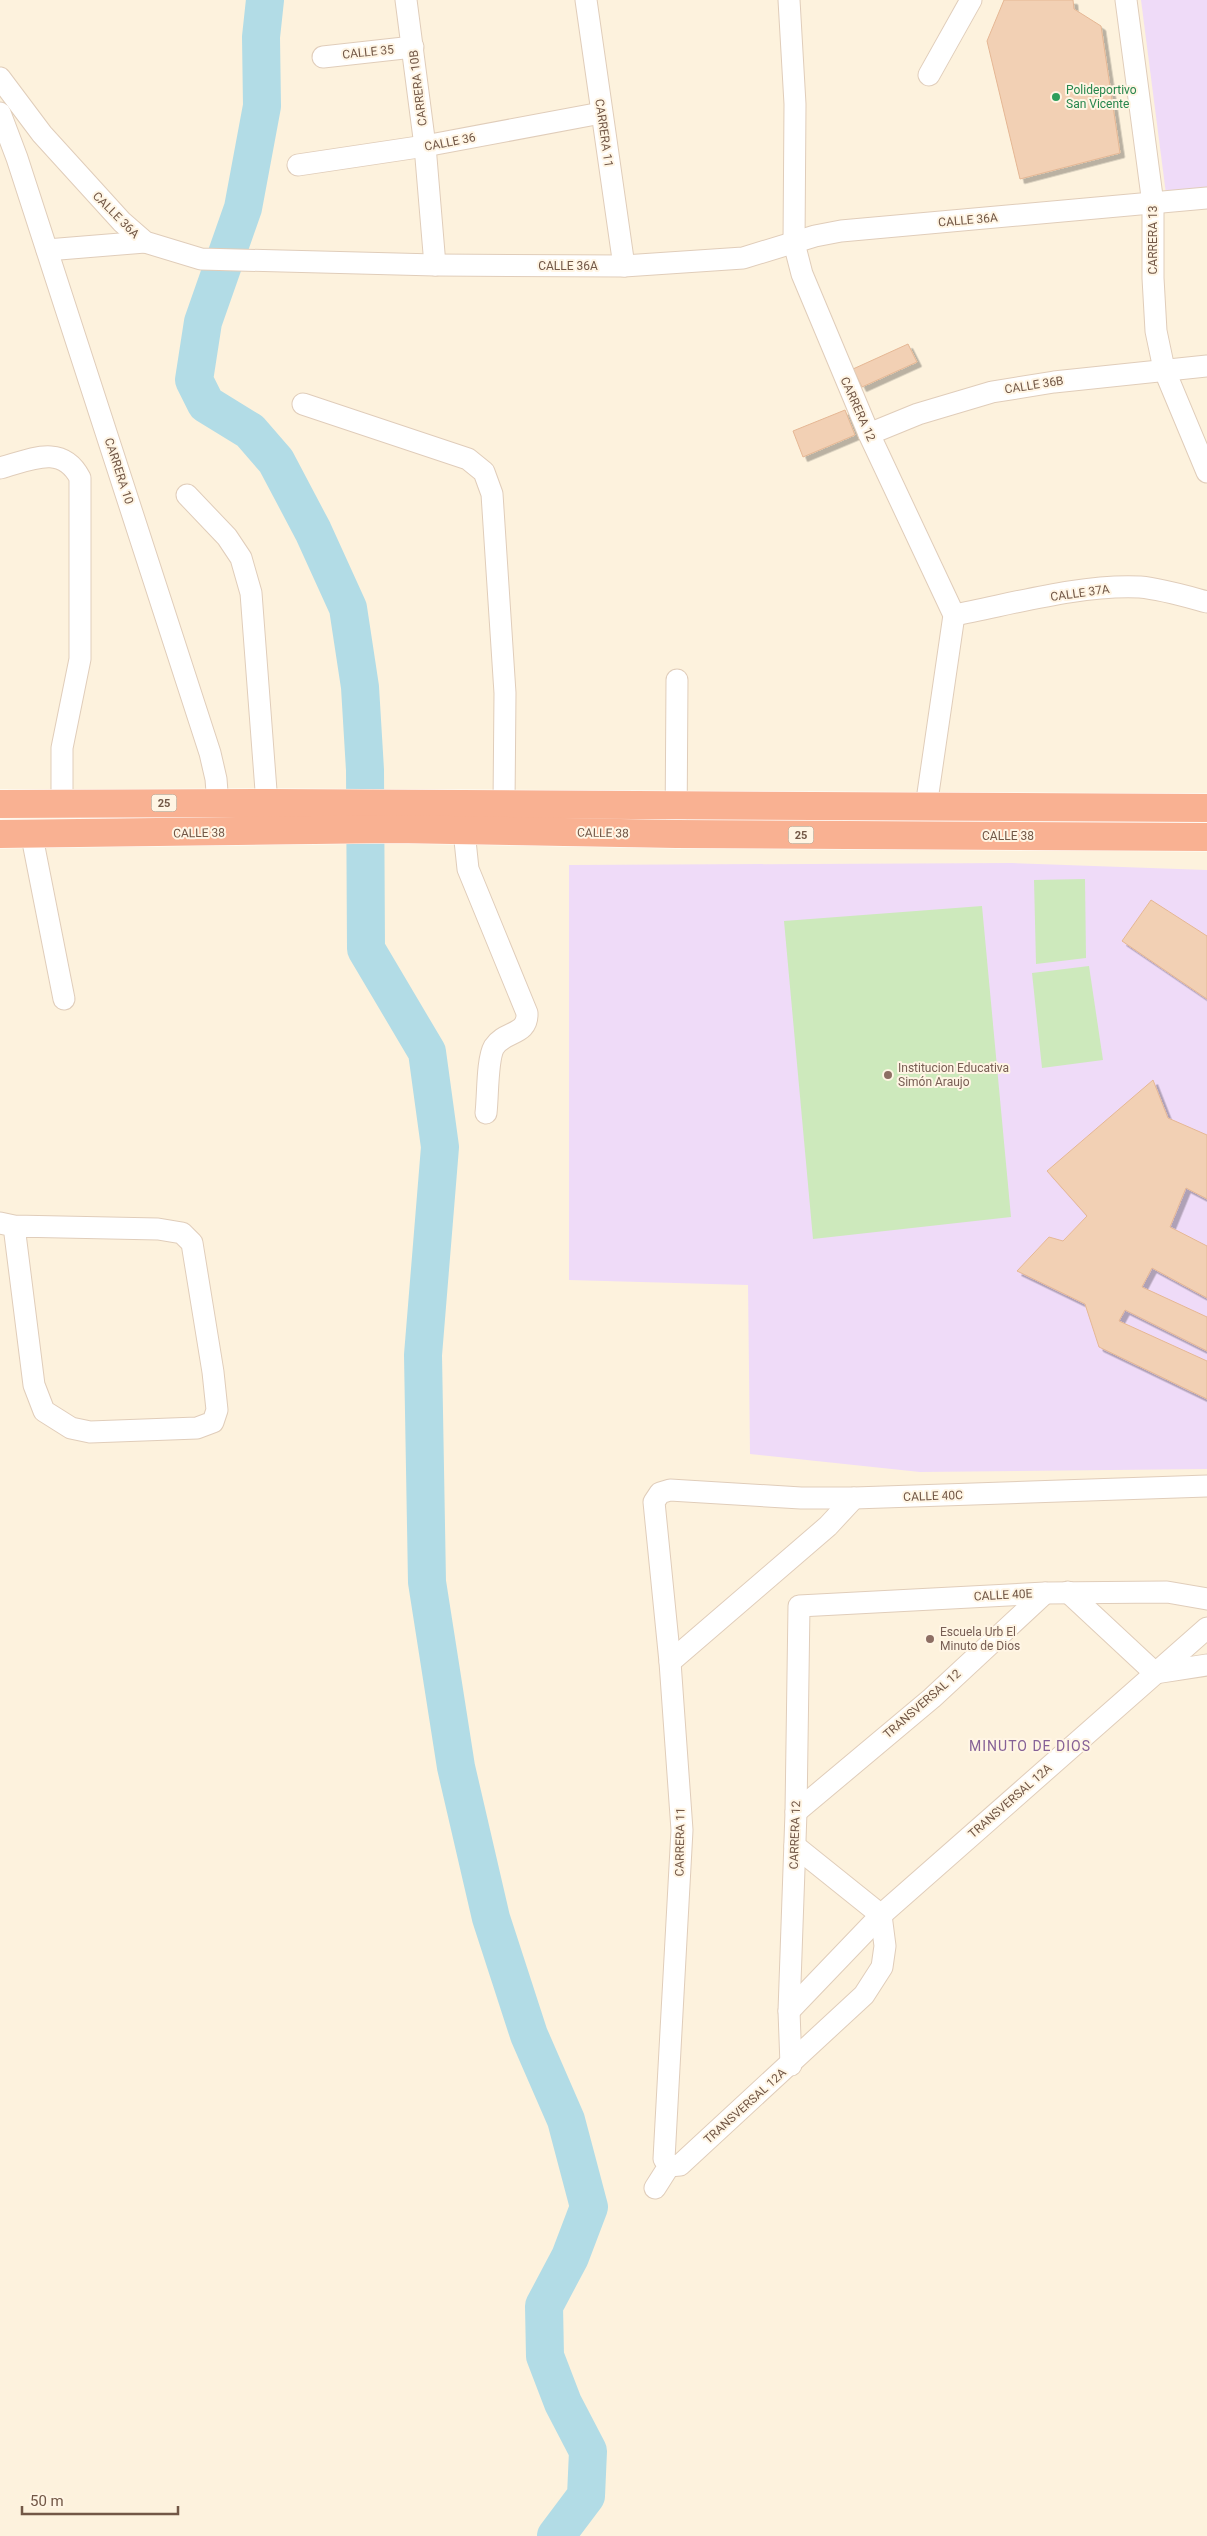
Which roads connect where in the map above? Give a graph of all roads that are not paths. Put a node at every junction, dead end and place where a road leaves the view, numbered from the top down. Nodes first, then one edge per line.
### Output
1 (406, 0) edge
2 (586, 0) edge
3 (789, 0) edge
4 (972, 0) edge
5 (1126, 0) edge
6 (414, 47) junction
7 (323, 57) dead end
8 (929, 75) dead end
9 (0, 78) edge
10 (0, 113) edge
11 (601, 113) junction
12 (425, 146) junction
13 (298, 165) dead end
14 (1207, 198) edge
15 (1153, 204) junction
16 (145, 242) junction
17 (794, 243) junction
18 (47, 250) junction
19 (435, 266) junction
20 (624, 266) junction
21 (1207, 366) edge
22 (1164, 368) junction
23 (303, 404) dead end
24 (868, 434) junction
25 (0, 468) edge
26 (1207, 472) edge
27 (187, 495) dead end
28 (1207, 602) edge
29 (954, 614) junction
30 (677, 680) dead end
31 (268, 802) junction
32 (62, 803) junction
33 (218, 803) junction
34 (0, 804) edge
35 (504, 804) junction
36 (677, 804) junction
37 (926, 807) junction
38 (1207, 808) edge
39 (396, 817) junction
40 (269, 831) junction
41 (464, 831) junction
42 (219, 833) junction
43 (0, 834) edge
44 (33, 834) junction
45 (676, 834) junction
46 (1207, 837) edge
47 (64, 999) dead end
48 (486, 1113) dead end
49 (7, 1225) edge
50 (1207, 1486) edge
51 (660, 1493) joint
52 (854, 1498) junction
53 (1068, 1592) junction
54 (1045, 1593) junction
55 (1207, 1599) edge
56 (798, 1606) joint
57 (1207, 1628) edge
58 (670, 1662) junction
59 (1207, 1665) edge
60 (1155, 1673) junction
61 (796, 1812) junction
62 (795, 1846) junction
63 (881, 1915) junction
64 (789, 2011) junction
65 (791, 2064) junction
66 (669, 2166) junction
67 (655, 2188) dead end

1 - 6 street, CARRERA 10B
2 - 11 street, CARRERA 11
3 - 17 street, CARRERA 12
4 - 8 street
5 - 15 street, CARRERA 13
6 - 7 street, CALLE 35
6 - 12 street, CARRERA 10B
9 - 16 street, CALLE 36A
10 - 18 street, CARRERA 10
11 - 12 street, CALLE 36
11 - 20 street, CARRERA 11
12 - 13 street, CALLE 36
12 - 19 street, CARRERA 10B
14 - 15 street, CALLE 36A
15 - 17 street, CALLE 36A
15 - 22 street, CARRERA 13
16 - 18 street
16 - 19 street, CALLE 36A
17 - 20 street, CALLE 36A
17 - 24 street, CARRERA 12
18 - 33 street, CARRERA 10
19 - 20 street, CALLE 36A
21 - 22 street, CALLE 36B
22 - 24 street, CALLE 36B
22 - 26 street, CARRERA 13
23 - 35 street
24 - 29 street, CARRERA 12
25 - 32 street
27 - 31 street
28 - 29 street, CALLE 37A
29 - 37 street
30 - 36 street
31 - 33 highway, CALLE 38 / 25
31 - 39 highway, CALLE 38 / 25
31 - 40 street
32 - 33 highway, CALLE 38 / 25
32 - 34 highway, CALLE 38 / 25
33 - 42 street, CARRERA 10
35 - 36 highway, CALLE 38 / 25
35 - 39 highway, CALLE 38 / 25
36 - 37 highway, CALLE 38 / 25
36 - 45 street
37 - 38 highway, CALLE 38 / 25
39 - 40 highway, CALLE 38 / 25
39 - 41 highway, CALLE 38 / 25
40 - 42 highway, CALLE 38 / 25
41 - 45 highway, CALLE 38 / 25
41 - 48 street
42 - 44 highway, CALLE 38 / 25
43 - 44 highway, CALLE 38 / 25
44 - 47 street
45 - 46 highway, CALLE 38 / 25
49 - 49 street
50 - 52 street, CALLE 40C
51 - 52 street, CALLE 40C
51 - 58 street, CARRERA 11
52 - 58 street
53 - 54 street, CALLE 40E
53 - 55 street, CALLE 40E
53 - 60 street
54 - 56 street, CALLE 40E
54 - 61 street, TRANSVERSAL 12
56 - 61 street, CARRERA 12
57 - 60 street, TRANSVERSAL 12A
58 - 66 street, CARRERA 11
59 - 60 street
60 - 63 street, TRANSVERSAL 12A
61 - 62 street, CARRERA 12
62 - 63 street
62 - 64 street, CARRERA 12
63 - 64 street, TRANSVERSAL 12A
63 - 65 street, TRANSVERSAL 12A
64 - 65 street, CARRERA 12
65 - 66 street, TRANSVERSAL 12A
66 - 67 street

